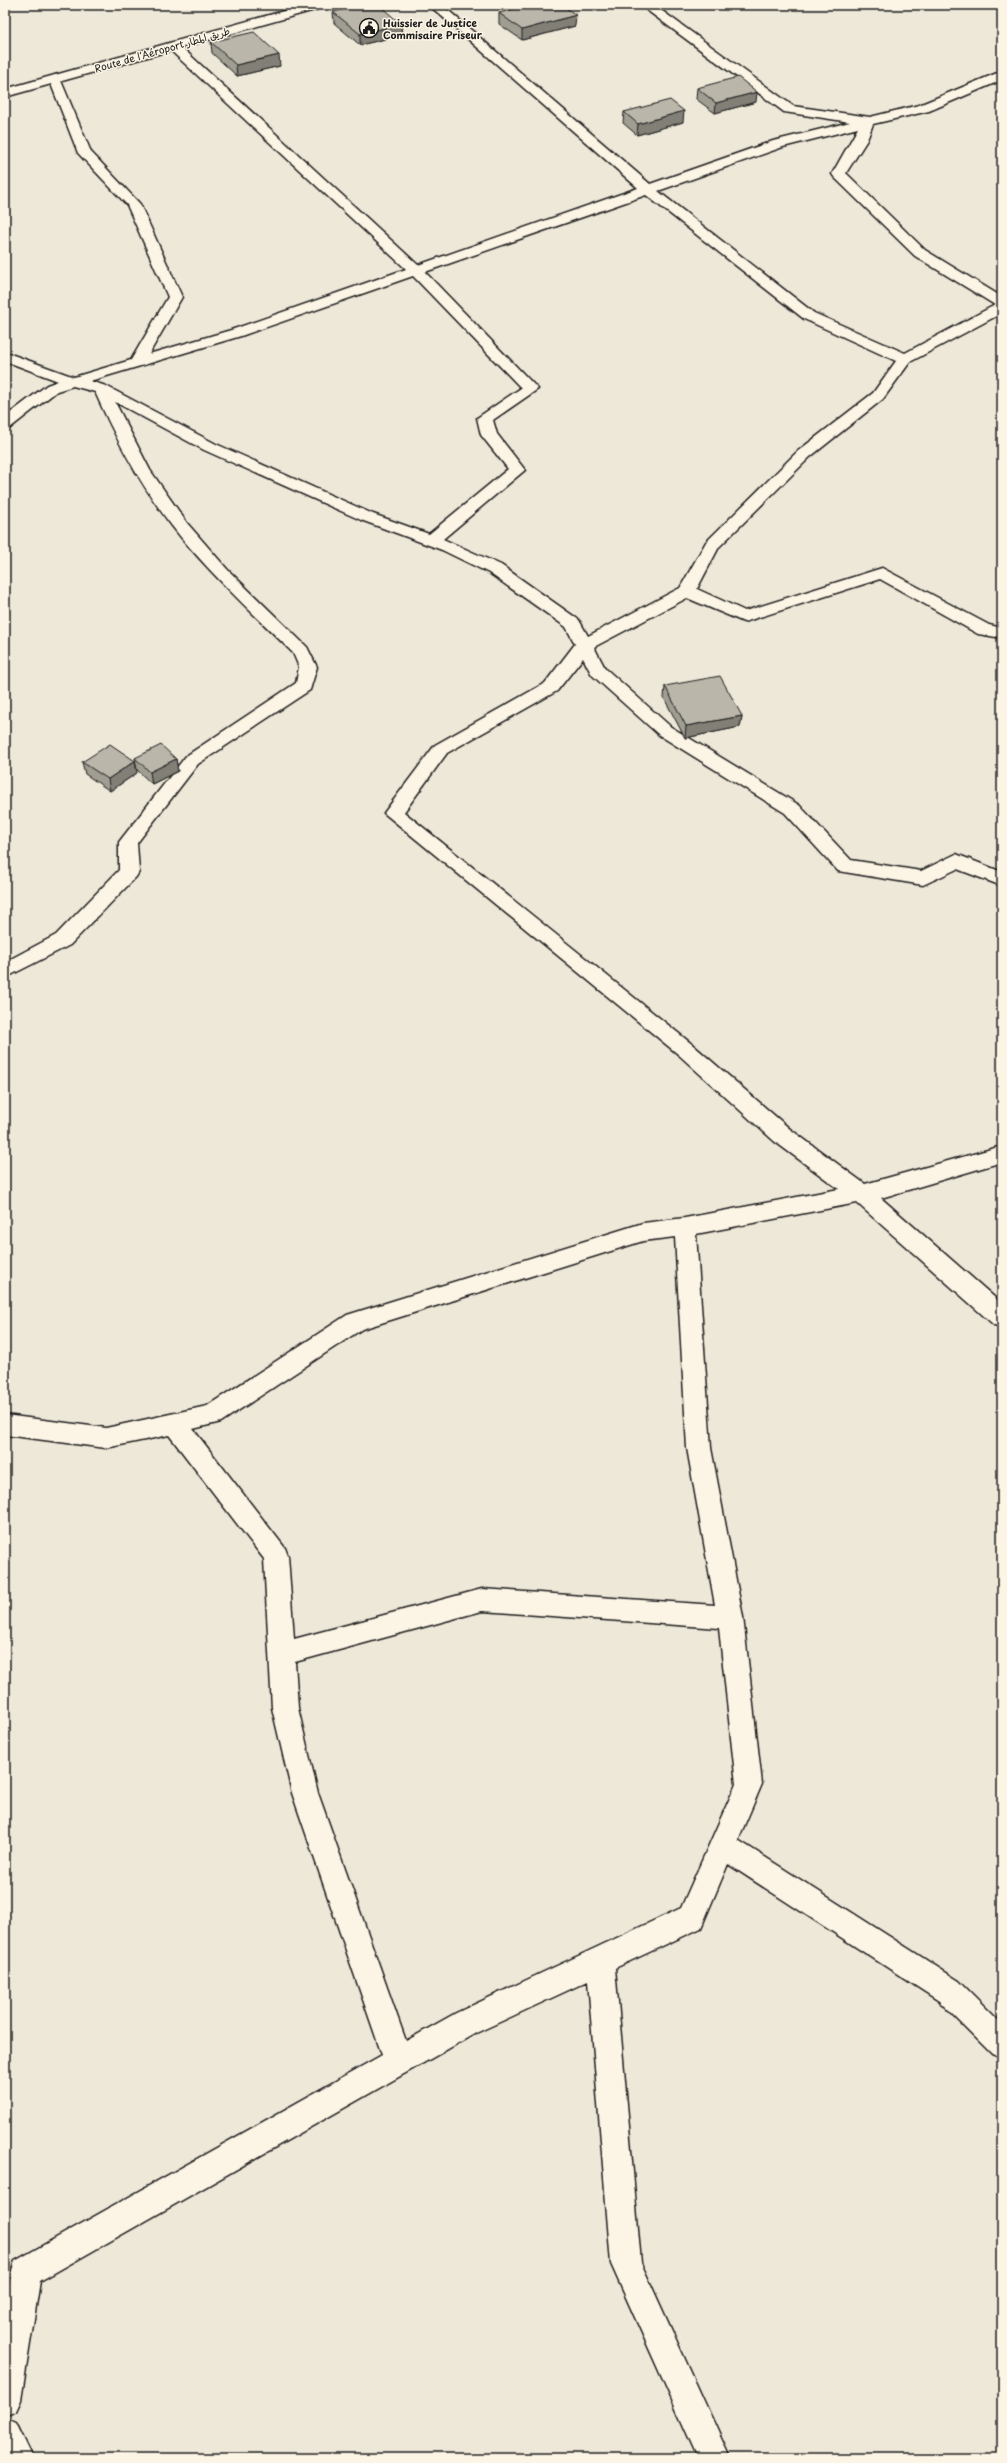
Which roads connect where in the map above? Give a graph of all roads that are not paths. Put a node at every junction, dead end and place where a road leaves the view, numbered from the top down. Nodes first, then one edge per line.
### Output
1 (318, 5) edge
2 (435, 5) edge
3 (646, 5) edge
4 (173, 46) junction
5 (1002, 75) edge
6 (55, 79) junction
7 (5, 93) edge
8 (868, 121) junction
9 (646, 188) junction
10 (415, 270) junction
11 (1002, 303) edge
12 (1002, 307) edge
13 (5, 356) edge
14 (905, 358) junction
15 (136, 364) junction
16 (74, 382) junction
17 (102, 389) junction
18 (5, 425) edge
19 (431, 541) junction
20 (687, 591) junction
21 (1002, 633) edge
22 (584, 644) junction
23 (1002, 879) edge
24 (5, 971) edge
25 (1002, 1154) edge
26 (861, 1193) junction
27 (685, 1226) junction
28 (1002, 1318) edge
29 (174, 1423) junction
30 (5, 1425) edge
31 (730, 1618) junction
32 (282, 1654) junction
33 (723, 1845) junction
34 (600, 1960) junction
35 (1002, 2044) edge
36 (398, 2060) junction
37 (5, 2400) edge
38 (5, 2434) edge
39 (17, 2458) edge
40 (714, 2458) edge

1 - 4 street, Route de l'Aéroport طريق المطار
2 - 9 street
3 - 8 street
4 - 6 street, Route de l'Aéroport طريق المطار
4 - 10 street
5 - 8 street
6 - 7 street, Route de l'Aéroport طريق المطار
6 - 15 street
8 - 9 street
8 - 11 street
9 - 10 street
9 - 14 street
10 - 15 street
10 - 19 street
12 - 14 street
13 - 16 street
14 - 20 street
15 - 16 street
16 - 17 street
16 - 18 street
17 - 19 street
17 - 24 street
19 - 22 street
20 - 21 street
20 - 22 street
22 - 23 street
22 - 26 street
25 - 26 street
26 - 27 street
26 - 28 street
27 - 29 street
27 - 31 street
29 - 30 street
29 - 32 street
31 - 32 street
31 - 33 street
32 - 36 street
33 - 34 street
33 - 35 street
34 - 36 street
34 - 40 street
36 - 37 street
38 - 39 street

